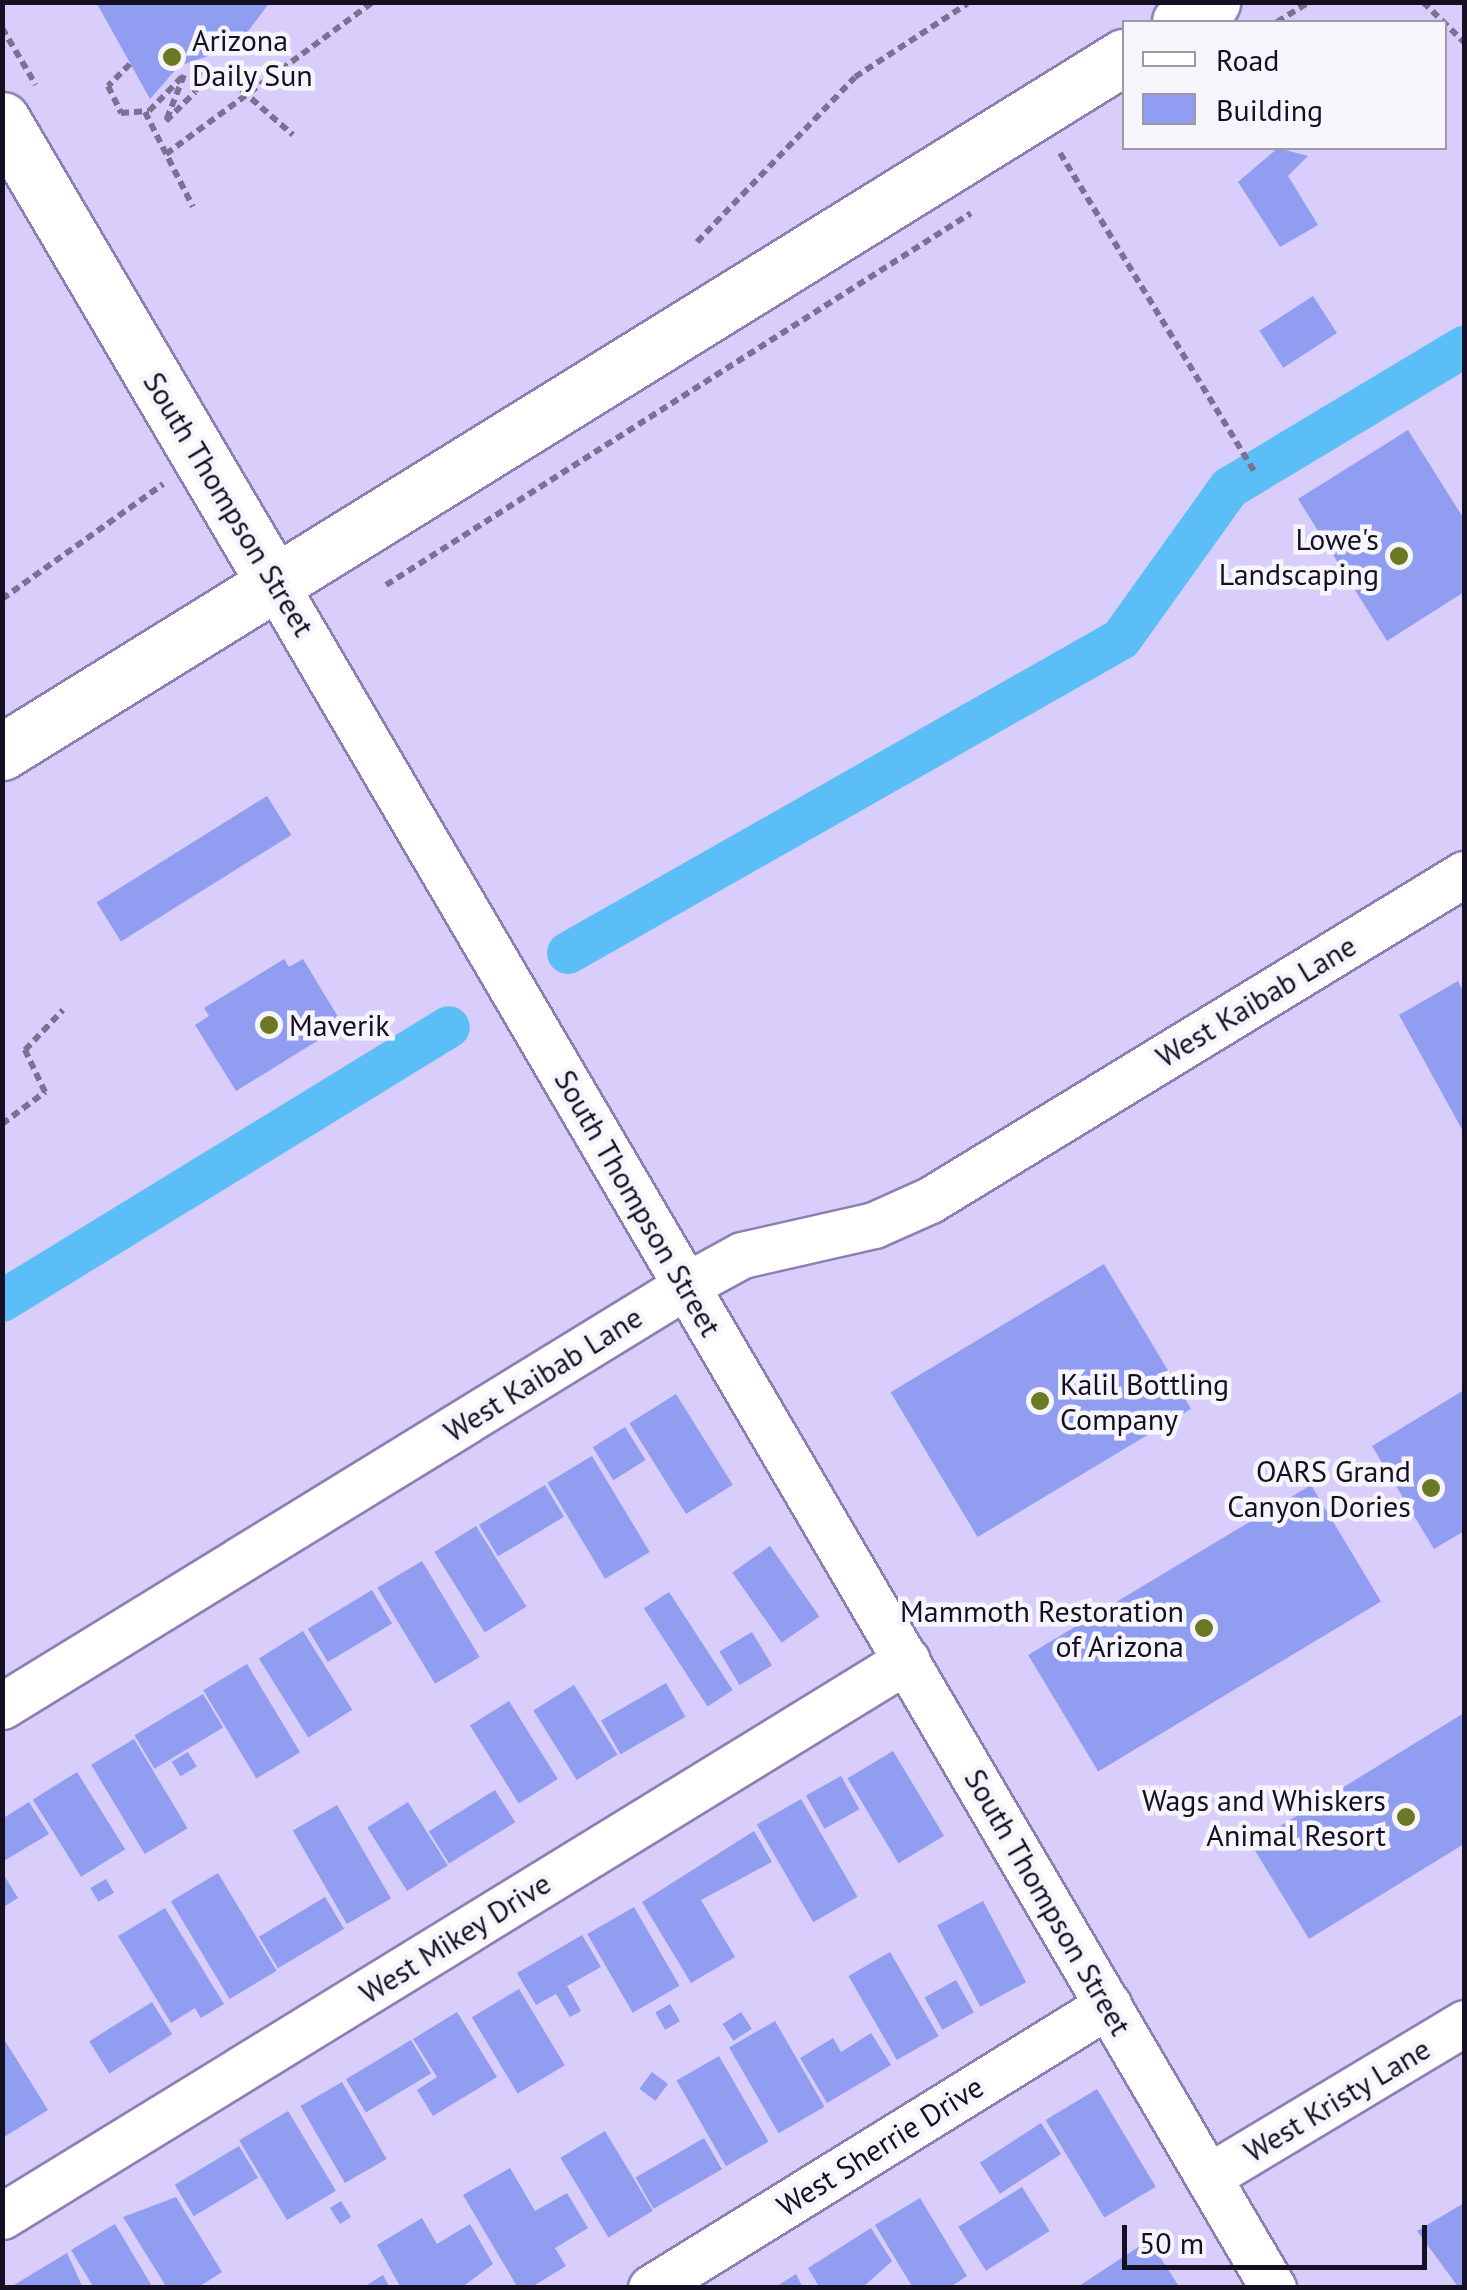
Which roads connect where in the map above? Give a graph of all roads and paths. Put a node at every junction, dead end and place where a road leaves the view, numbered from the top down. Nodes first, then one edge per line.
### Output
1 (373, 2) edge
2 (1212, 2) edge
3 (1309, 2) edge
4 (1423, 2) edge
5 (967, 4) edge
6 (1183, 20) edge
7 (1280, 20) edge
8 (1441, 20) edge
9 (1122, 59) edge
10 (130, 64) dead end
11 (252, 92) junction
12 (145, 112) junction
13 (2, 120) edge
14 (1048, 134) junction
15 (293, 135) dead end
16 (1077, 146) dead end
17 (166, 154) junction
18 (1045, 166) dead end
19 (193, 207) dead end
20 (979, 208) dead end
21 (697, 242) dead end
22 (1256, 472) dead end
23 (168, 480) dead end
24 (275, 584) junction
25 (386, 584) dead end
26 (2, 599) edge
27 (2, 752) edge
28 (1464, 874) edge
29 (62, 1010) dead end
30 (2, 1124) edge
31 (687, 1286) junction
32 (907, 1660) junction
33 (2, 1706) edge
34 (1108, 2005) junction
35 (1464, 2023) edge
36 (1208, 2177) junction
37 (2, 2216) edge
38 (700, 2275) edge
39 (651, 2288) edge
40 (1272, 2288) edge

1 - 11 path
2 - 6 main road
3 - 7 path
4 - 8 path
5 - 21 path
9 - 14 main road
10 - 12 path
11 - 12 path
11 - 15 path
11 - 17 path
12 - 17 path
13 - 24 main road, South Thompson Street
14 - 16 path
14 - 18 path
14 - 22 path
14 - 24 main road
17 - 19 path
20 - 25 path
23 - 26 path
24 - 27 main road
24 - 31 street, South Thompson Street
28 - 31 street, West Kaibab Lane
29 - 30 path
31 - 32 street, South Thompson Street
31 - 33 street, West Kaibab Lane
32 - 34 street, South Thompson Street
32 - 37 street, West Mikey Drive
34 - 36 street, South Thompson Street
34 - 38 street, West Sherrie Drive
35 - 36 street, West Kristy Lane
36 - 40 street, South Thompson Street
38 - 39 street, West Sherrie Drive

